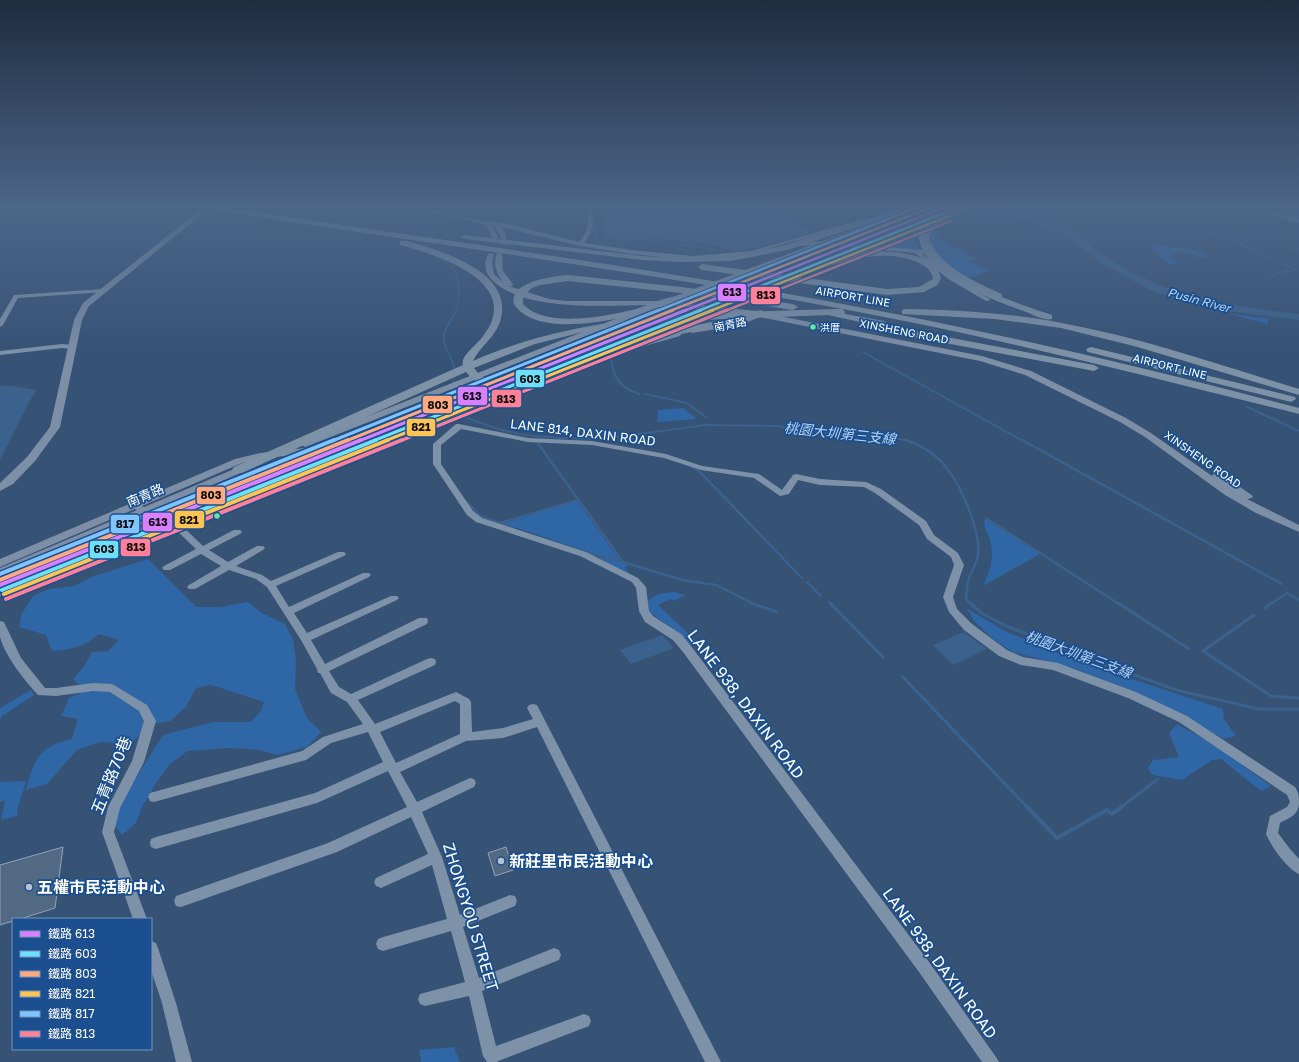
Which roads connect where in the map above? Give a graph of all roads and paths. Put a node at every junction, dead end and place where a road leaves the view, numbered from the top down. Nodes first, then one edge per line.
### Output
1 (146, 257) edge
2 (450, 257) edge
3 (494, 257) tunnel mouth
4 (553, 257) edge
5 (567, 257) edge
6 (627, 257) edge
7 (629, 257) edge
8 (670, 257) edge
9 (721, 257) edge
10 (749, 257) edge
11 (787, 257) edge
12 (836, 257) edge
13 (851, 257) edge
14 (907, 257) edge
15 (924, 257) edge
16 (930, 257) edge
17 (937, 257) edge
18 (804, 269) junction
19 (487, 283) junction
20 (103, 291) junction
21 (999, 296) dead end
22 (671, 300) junction
23 (988, 300) dead end
24 (8, 311) junction
25 (0, 312) edge
26 (761, 312) junction
27 (693, 314) junction
28 (0, 325) edge
29 (72, 347) junction
30 (607, 350) junction
31 (0, 353) edge
32 (1198, 361) junction
33 (1122, 374) junction
34 (1299, 392) edge
35 (394, 400) junction
36 (1299, 401) edge
37 (1299, 411) edge
38 (1299, 417) edge
39 (459, 426) joint
40 (375, 446) junction
41 (31, 459) junction
42 (238, 470) junction
43 (0, 480) edge
44 (0, 488) edge
45 (136, 506) junction
46 (1299, 521) edge
47 (168, 522) junction
48 (179, 528) junction
49 (1299, 529) edge
50 (237, 532) dead end
51 (157, 536) junction
52 (260, 548) dead end
53 (202, 550) junction
54 (341, 554) dead end
55 (1, 566) edge
56 (167, 568) dead end
57 (229, 568) junction
58 (366, 575) dead end
59 (270, 585) junction
60 (192, 587) dead end
61 (0, 592) edge
62 (394, 598) dead end
63 (0, 599) edge
64 (287, 612) junction
65 (423, 620) dead end
66 (0, 625) edge
67 (305, 638) junction
68 (431, 662) dead end
69 (322, 670) junction
70 (351, 699) junction
71 (532, 708) dead end
72 (539, 722) junction
73 (372, 729) junction
74 (466, 737) junction
75 (393, 767) junction
76 (470, 783) dead end
77 (154, 797) dead end
78 (415, 811) junction
79 (156, 843) dead end
80 (436, 857) junction
81 (1299, 868) edge
82 (381, 882) dead end
83 (181, 901) dead end
84 (510, 901) dead end
85 (140, 918) edge
86 (456, 923) junction
87 (383, 944) dead end
88 (152, 951) edge
89 (554, 956) dead end
90 (474, 987) junction
91 (425, 999) dead end
92 (584, 1021) dead end
93 (184, 1062) edge
94 (714, 1062) edge
95 (991, 1062) edge

1 - 20 main road
2 - 19 highway
3 - 26 main road, XINSHENG ROAD
4 - 37 highway, AIRPORT LINE
5 - 36 highway, AIRPORT LINE
6 - 14 highway
7 - 10 highway
8 - 9 street
11 - 22 main road, 南青路
12 - 18 main road, 南青路
13 - 18 highway
15 - 23 street
16 - 32 highway
17 - 21 main road
18 - 27 main road, 南青路
19 - 27 highway
19 - 35 highway
20 - 24 street
20 - 29 main road
22 - 33 highway
22 - 42 main road, 南青路
24 - 25 street
24 - 28 street
26 - 40 main road, 南青路
26 - 46 main road, XINSHENG ROAD
26 - 49 main road, XINSHENG ROAD
27 - 30 main road, 南青路
29 - 31 street
29 - 41 main road
30 - 33 highway
30 - 61 main road, 南青路
32 - 34 highway
32 - 35 highway
33 - 38 highway
35 - 42 highway
39 - 81 street, LANE 814, DAXIN ROAD
39 - 95 street, LANE 938, DAXIN ROAD
40 - 45 main road, 南青路
40 - 48 main road, 南青路
41 - 43 main road
41 - 44 main road
42 - 55 main road, 南青路
45 - 47 street, ZHONGYOU STREET
45 - 55 main road, 南青路
47 - 48 street, ZHONGYOU STREET
47 - 51 main road
48 - 51 main road, 南青路
48 - 53 street, ZHONGYOU STREET
50 - 53 street
51 - 63 main road, 南青路
52 - 57 street
53 - 56 street
53 - 57 street, ZHONGYOU STREET
54 - 59 street
57 - 59 street, ZHONGYOU STREET
57 - 60 street
58 - 64 street
59 - 64 street, ZHONGYOU STREET
62 - 67 street
64 - 67 street, ZHONGYOU STREET
65 - 69 street
66 - 85 street, 五青路70巷
67 - 69 street, ZHONGYOU STREET
68 - 70 street
69 - 70 street, ZHONGYOU STREET
70 - 73 street, ZHONGYOU STREET
71 - 72 street
72 - 74 street
72 - 94 street
73 - 74 street
73 - 75 street, ZHONGYOU STREET
73 - 77 street
74 - 75 street
75 - 78 street, ZHONGYOU STREET
75 - 79 street
76 - 78 street
78 - 80 street, ZHONGYOU STREET
78 - 83 street
80 - 82 street
80 - 86 street, ZHONGYOU STREET
84 - 86 street
86 - 87 street
86 - 90 street, ZHONGYOU STREET
88 - 93 street
89 - 90 street
90 - 91 street
90 - 92 street, ZHONGYOU STREET

